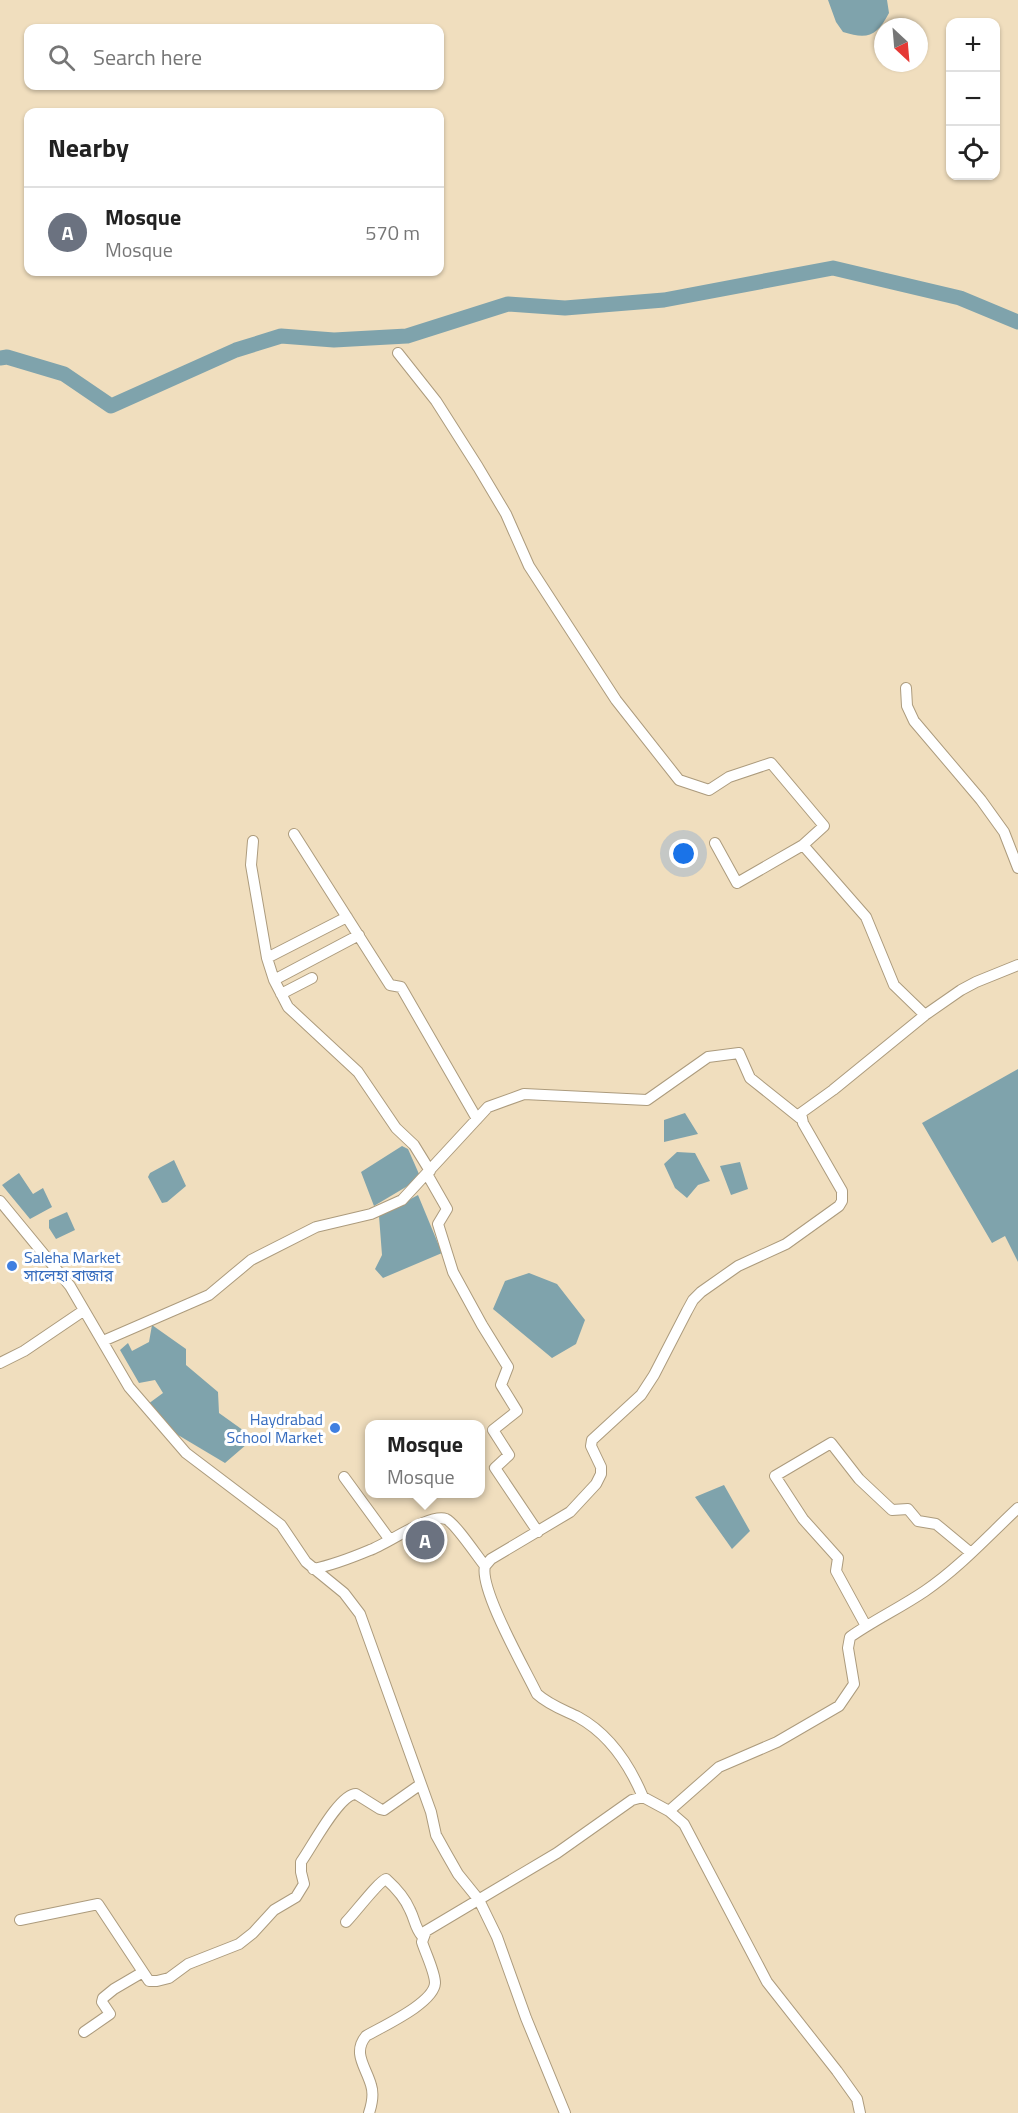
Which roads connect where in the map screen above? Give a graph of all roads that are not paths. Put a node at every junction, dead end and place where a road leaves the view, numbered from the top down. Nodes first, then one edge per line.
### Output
1 (398, 353) dead end
2 (906, 688) dead end
3 (294, 834) dead end
4 (253, 841) dead end
5 (715, 843) dead end
6 (803, 845) junction
7 (1018, 868) edge
8 (347, 917) junction
9 (358, 935) junction
10 (267, 958) junction
11 (1018, 965) edge
12 (312, 978) dead end
13 (274, 980) junction
14 (281, 994) junction
15 (925, 1015) junction
16 (800, 1118) junction
17 (477, 1119) junction
18 (429, 1172) junction
19 (0, 1201) edge
20 (83, 1311) junction
21 (103, 1341) junction
22 (0, 1363) edge
23 (344, 1477) dead end
24 (1018, 1508) edge
25 (538, 1532) junction
26 (390, 1540) junction
27 (971, 1553) junction
28 (484, 1566) junction
29 (313, 1569) junction
30 (866, 1626) junction
31 (421, 1784) junction
32 (643, 1797) junction
33 (669, 1811) junction
34 (479, 1900) junction
35 (20, 1920) dead end
36 (346, 1922) dead end
37 (422, 1936) junction
38 (142, 1972) junction
39 (84, 2032) dead end
40 (369, 2113) edge
41 (565, 2113) edge
42 (860, 2113) edge

1 - 6 street
2 - 7 street
3 - 8 street
4 - 10 street
5 - 6 street
6 - 15 street
8 - 9 street
8 - 10 street
9 - 13 street
9 - 17 street
10 - 13 street
11 - 15 street
12 - 14 street
13 - 14 street
14 - 18 street
15 - 16 street
16 - 17 street
16 - 25 street
17 - 18 street
18 - 21 street
18 - 25 street
19 - 20 street
20 - 21 street
20 - 22 street
21 - 29 street
23 - 26 street
24 - 27 street
25 - 28 street
26 - 28 street
26 - 29 street
27 - 30 street
27 - 30 street
28 - 32 street
29 - 31 street
30 - 33 street
31 - 34 street
31 - 38 street
32 - 33 street
32 - 34 street
33 - 42 street
34 - 37 street
34 - 41 street
35 - 38 street
36 - 37 street
37 - 40 street
38 - 39 street

